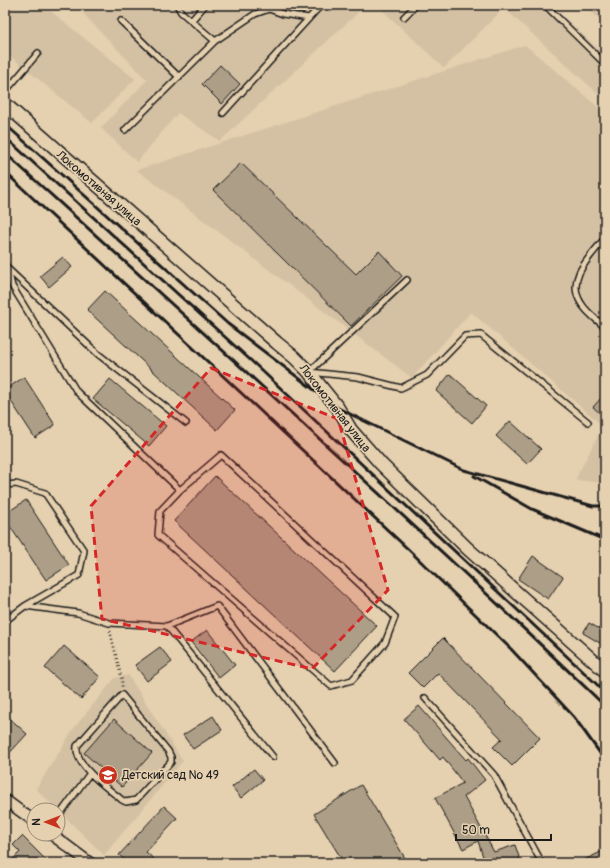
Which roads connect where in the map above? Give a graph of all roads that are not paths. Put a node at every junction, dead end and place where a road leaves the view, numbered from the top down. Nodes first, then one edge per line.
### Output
1 (177, 5) edge
2 (205, 5) edge
3 (320, 5) edge
4 (416, 5) edge
5 (545, 5) edge
6 (404, 17) dead end
7 (309, 18) junction
8 (121, 21) dead end
9 (192, 21) junction
10 (215, 41) junction
11 (38, 53) dead end
12 (605, 64) edge
13 (179, 77) junction
14 (5, 92) edge
15 (5, 104) edge
16 (223, 113) dead end
17 (125, 130) dead end
18 (605, 239) edge
19 (5, 264) edge
20 (8, 269) junction
21 (407, 280) dead end
22 (605, 328) edge
23 (309, 372) junction
24 (588, 422) dead end
25 (186, 423) dead end
26 (5, 485) edge
27 (180, 490) junction
28 (25, 606) junction
29 (5, 621) edge
30 (167, 626) junction
31 (605, 671) edge
32 (425, 698) dead end
33 (273, 757) dead end
34 (335, 763) dead end
35 (90, 773) junction
36 (5, 800) edge
37 (66, 807) edge
38 (26, 815) edge
39 (62, 842) edge
40 (90, 863) edge
41 (542, 863) edge

1 - 9 lane
2 - 9 lane
3 - 7 lane
4 - 6 lane
5 - 12 lane
7 - 10 lane
7 - 16 lane
8 - 13 lane
9 - 10 lane
10 - 13 lane
11 - 14 lane
13 - 17 lane
15 - 23 street, Локомотивная улица
18 - 22 lane
19 - 20 lane
20 - 25 lane
20 - 27 lane
21 - 23 lane
23 - 24 lane
23 - 31 street, Локомотивная улица
26 - 28 lane
27 - 27 lane
28 - 29 lane
28 - 30 lane
30 - 33 lane
30 - 34 lane
32 - 41 lane
35 - 35 lane
35 - 37 lane
36 - 38 street
39 - 40 street

